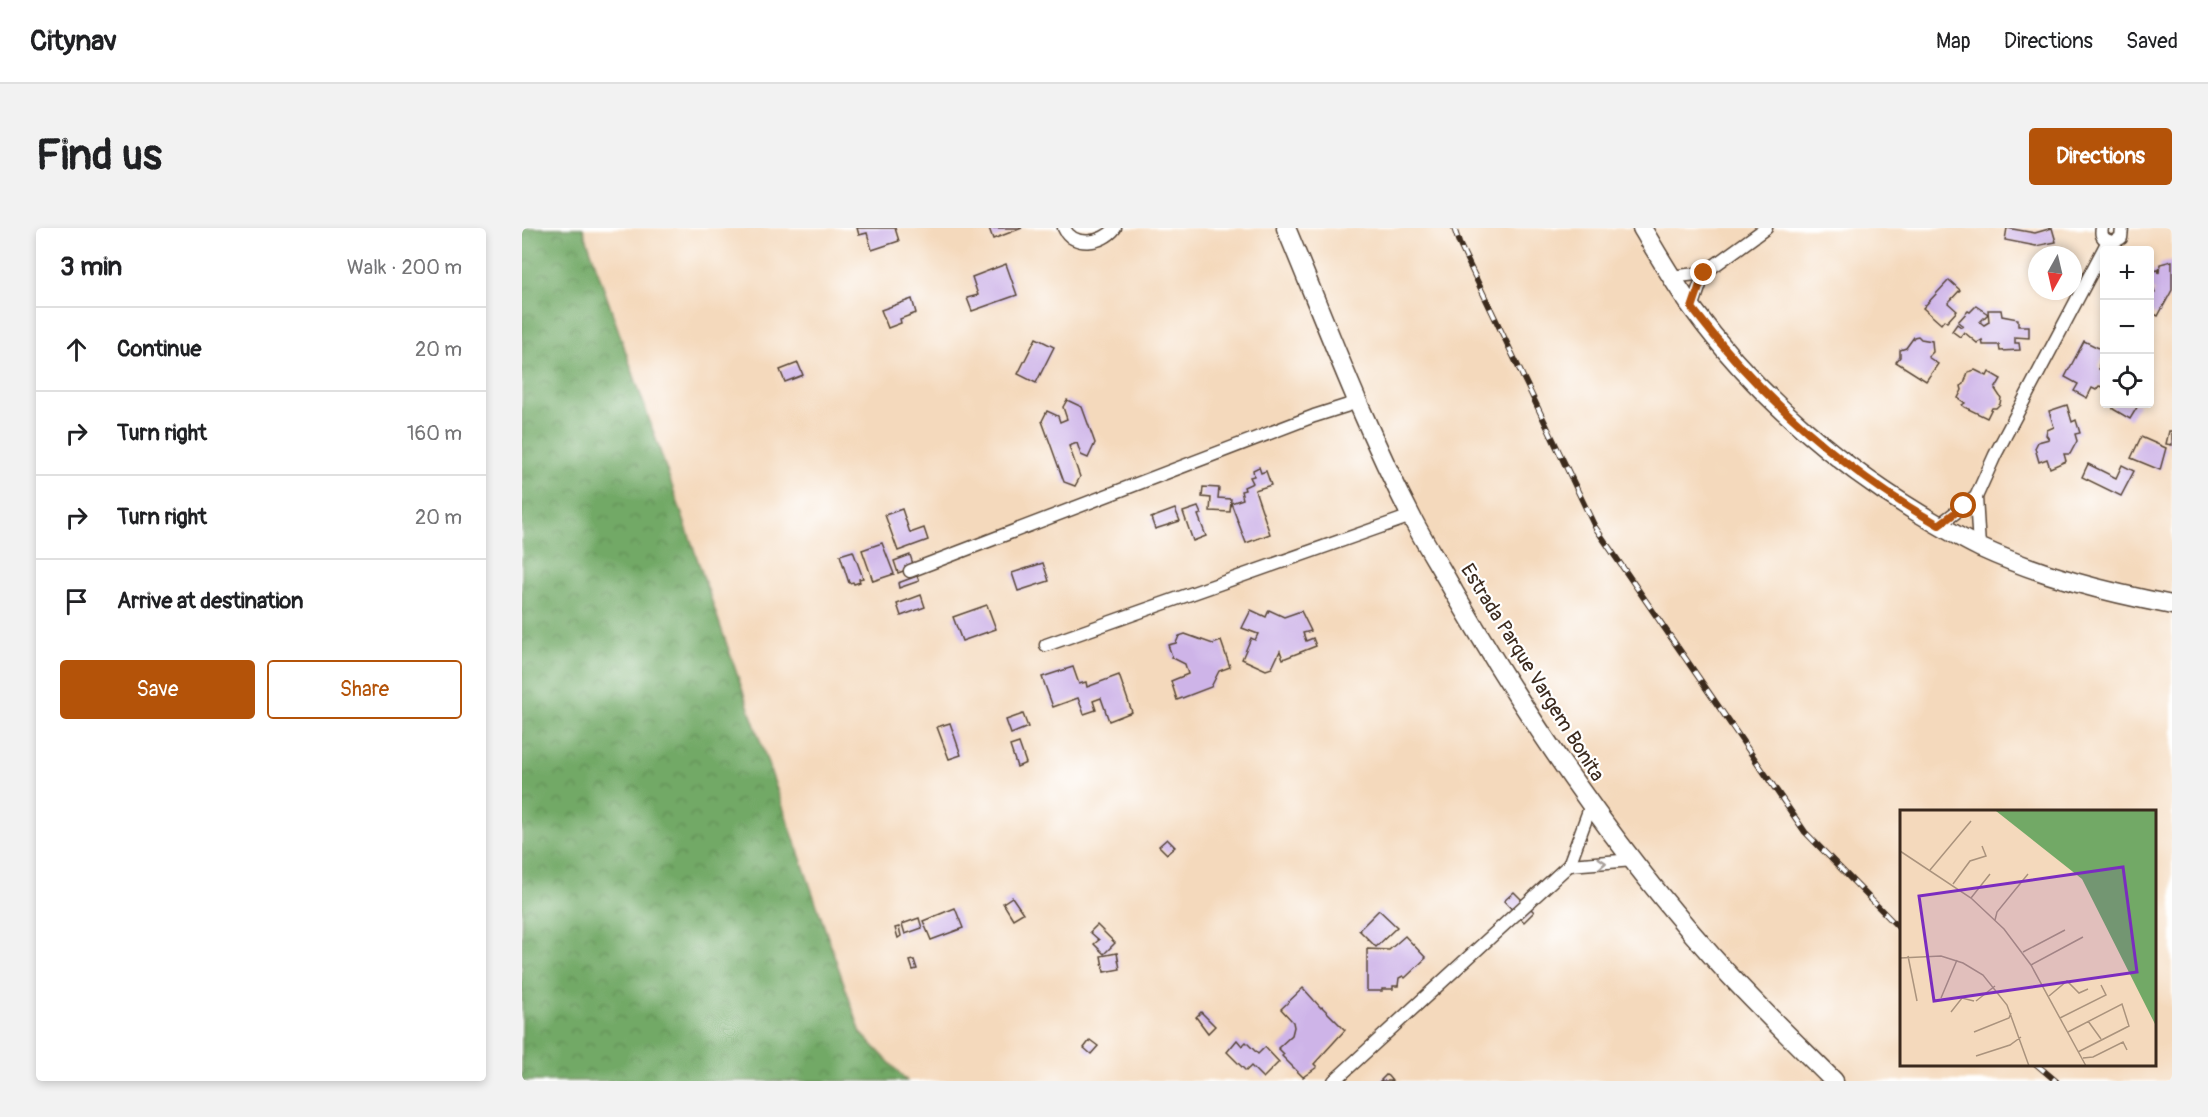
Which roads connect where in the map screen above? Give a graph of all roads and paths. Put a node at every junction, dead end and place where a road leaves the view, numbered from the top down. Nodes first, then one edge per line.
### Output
1 (1064, 228) edge
2 (1115, 228) edge
3 (1286, 228) edge
4 (1642, 228) edge
5 (1766, 228) edge
6 (2102, 228) edge
7 (2122, 228) edge
8 (2108, 242) junction
9 (1704, 273) junction
10 (1671, 277) junction
11 (1692, 308) junction
12 (1358, 402) junction
13 (1976, 497) junction
14 (1411, 516) junction
15 (1939, 525) junction
16 (1979, 547) junction
17 (910, 571) dead end
18 (2172, 605) edge
19 (1046, 645) dead end
20 (1591, 805) junction
21 (1634, 860) junction
22 (1569, 865) junction
23 (1334, 1081) edge
24 (1834, 1081) edge

1 - 2 street
3 - 12 main road, Estrada Parque Vargem Bonita
4 - 10 main road
5 - 9 street
6 - 8 street
7 - 8 street
8 - 13 street
9 - 10 street
9 - 11 street
10 - 11 main road
11 - 15 main road
12 - 14 main road, Estrada Parque Vargem Bonita
12 - 17 street
13 - 15 street
13 - 16 street
14 - 19 street
14 - 20 main road, Estrada Parque Vargem Bonita
15 - 16 main road
16 - 18 main road
20 - 21 main road, Estrada Parque Vargem Bonita
20 - 22 street
22 -> 21 street
21 - 24 main road, Estrada Parque Vargem Bonita
22 - 23 street

